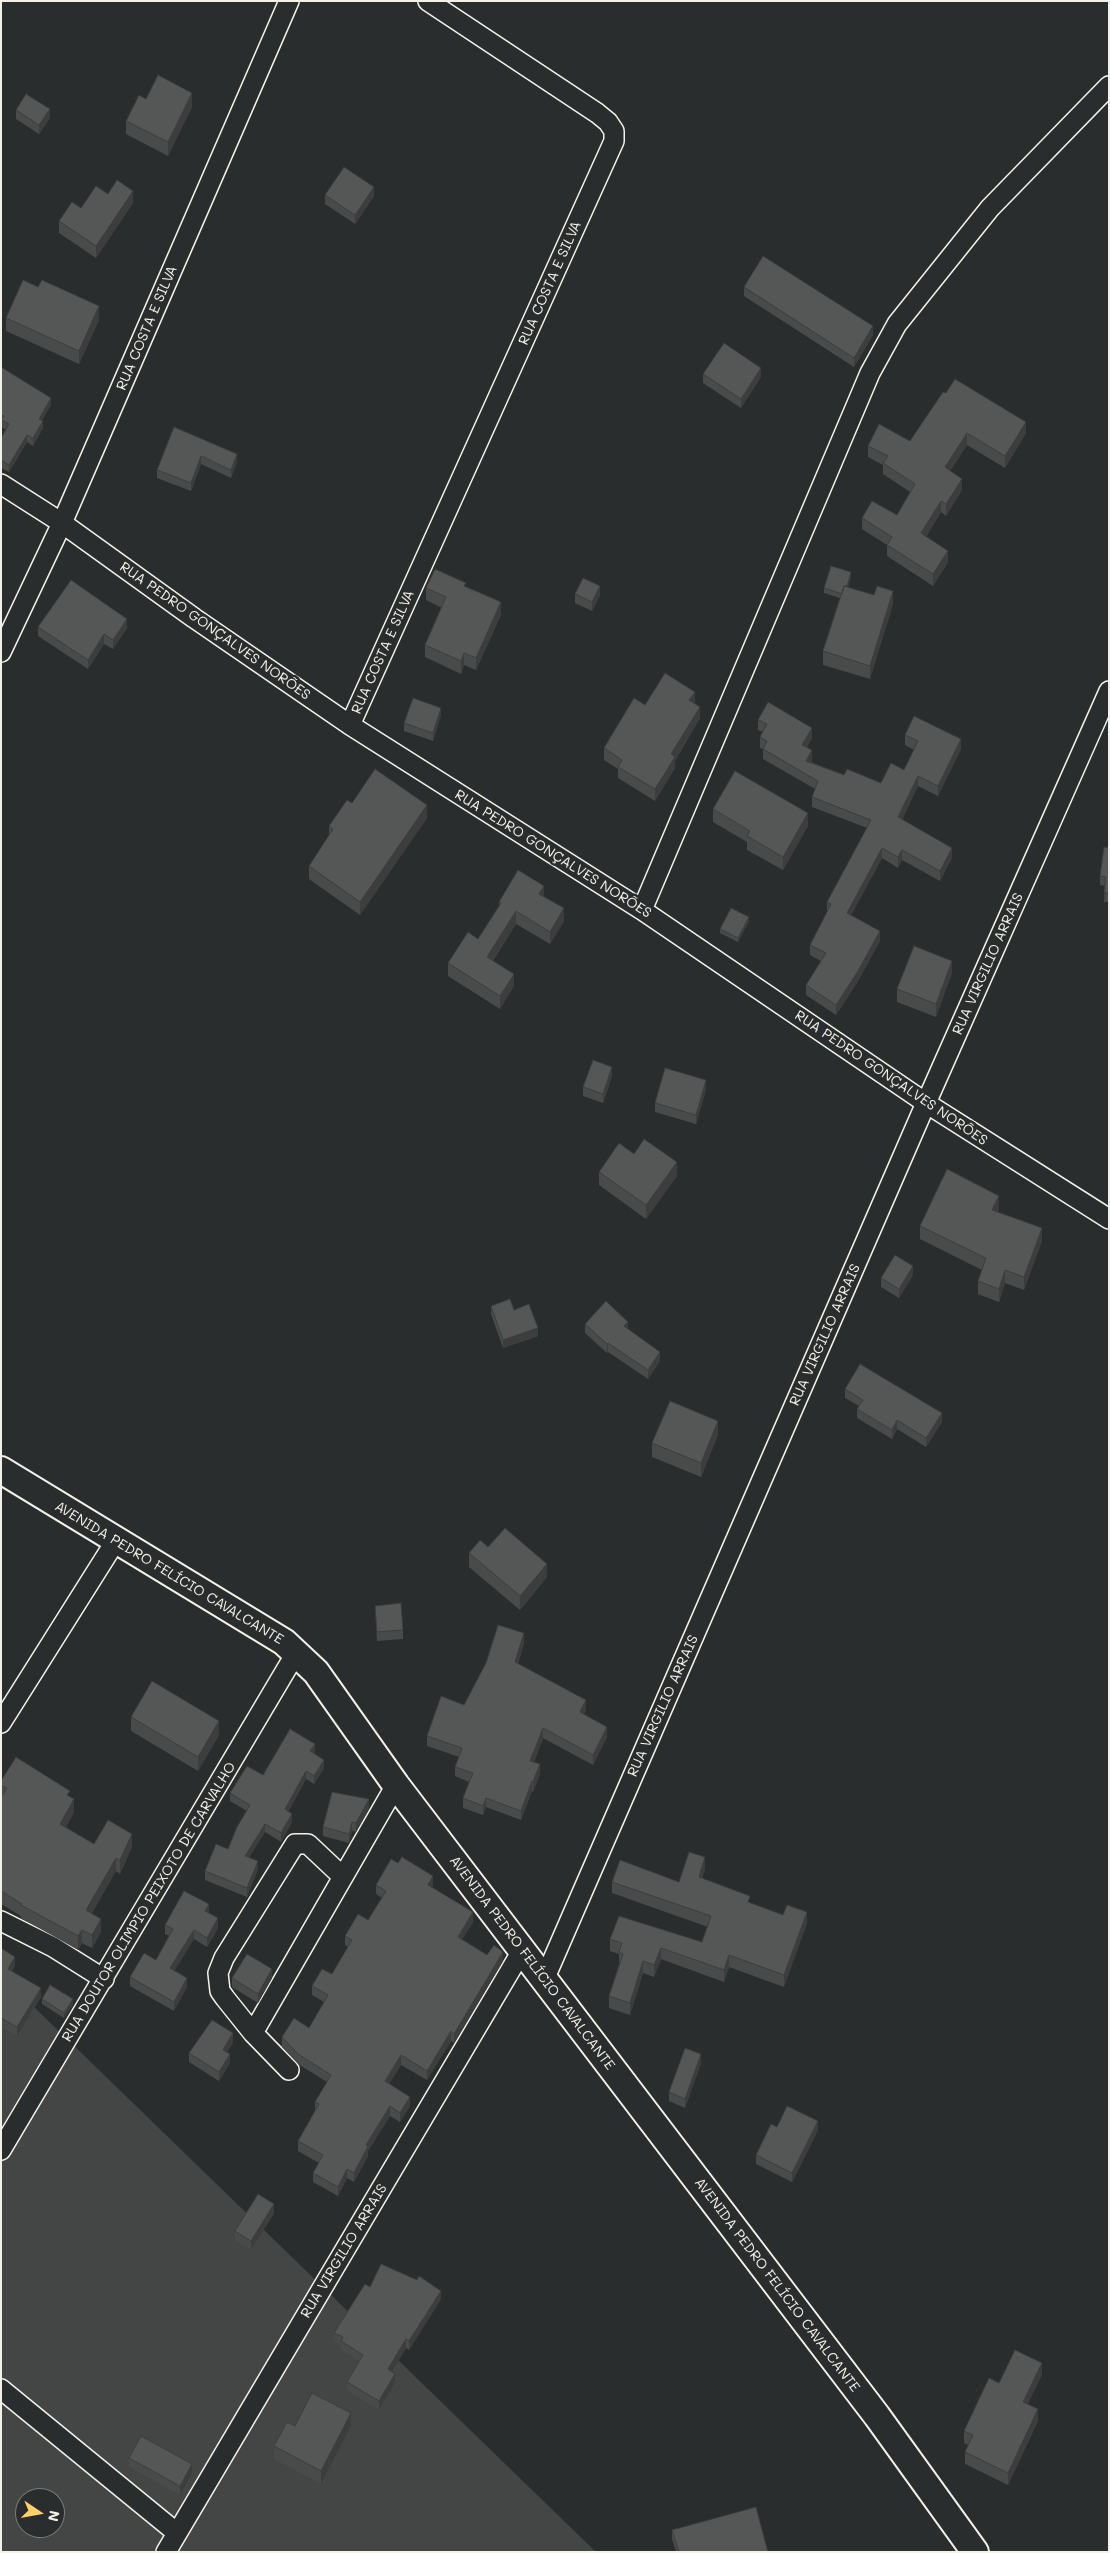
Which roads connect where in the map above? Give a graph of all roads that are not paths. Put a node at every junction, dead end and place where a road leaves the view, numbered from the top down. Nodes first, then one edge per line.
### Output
1 (289, 1) edge
2 (428, 1) edge
3 (1109, 86) edge
4 (1, 484) edge
5 (62, 523) junction
6 (1, 652) edge
7 (1109, 691) edge
8 (350, 725) junction
9 (642, 910) junction
10 (926, 1103) junction
11 (1109, 1219) edge
12 (1, 1470) edge
13 (116, 1542) junction
14 (296, 1653) junction
15 (1, 1723) edge
16 (396, 1785) junction
17 (343, 1877) junction
18 (1, 1921) edge
19 (523, 1950) junction
20 (104, 1979) junction
21 (544, 1980) junction
22 (253, 2033) junction
23 (289, 2070) dead end
24 (1, 2150) edge
25 (1, 2390) edge
26 (177, 2533) junction
27 (166, 2552) edge
28 (975, 2552) edge

1 - 5 street, RUA COSTA E SILVA
2 - 8 street, RUA COSTA E SILVA
3 - 9 street
4 - 5 street, RUA PEDRO GONÇALVES NORÕES
5 - 6 street, RUA COSTA E SILVA
5 - 8 street, RUA PEDRO GONÇALVES NORÕES
7 - 10 street, RUA VIRGILIO ARRAIS
8 - 9 street, RUA PEDRO GONÇALVES NORÕES
9 - 10 street, RUA PEDRO GONÇALVES NORÕES
10 - 11 street, RUA PEDRO GONÇALVES NORÕES
10 - 21 street, RUA VIRGILIO ARRAIS
12 - 13 street, AVENIDA PEDRO FELÍCIO CAVALCANTE
13 - 14 street, AVENIDA PEDRO FELÍCIO CAVALCANTE
13 - 15 street
14 - 16 street, AVENIDA PEDRO FELÍCIO CAVALCANTE
14 - 20 street, RUA DOUTOR OLIMPIO PEIXOTO DE CARVALHO
16 - 17 street
16 - 19 street, AVENIDA PEDRO FELÍCIO CAVALCANTE
17 - 22 street
17 - 22 street
18 - 20 street
19 - 21 street, AVENIDA PEDRO FELÍCIO CAVALCANTE
19 - 26 street, RUA VIRGILIO ARRAIS
20 - 24 street, RUA DOUTOR OLIMPIO PEIXOTO DE CARVALHO
21 - 28 street, AVENIDA PEDRO FELÍCIO CAVALCANTE
22 - 23 street
25 - 26 street
26 - 27 street, RUA VIRGILIO ARRAIS

